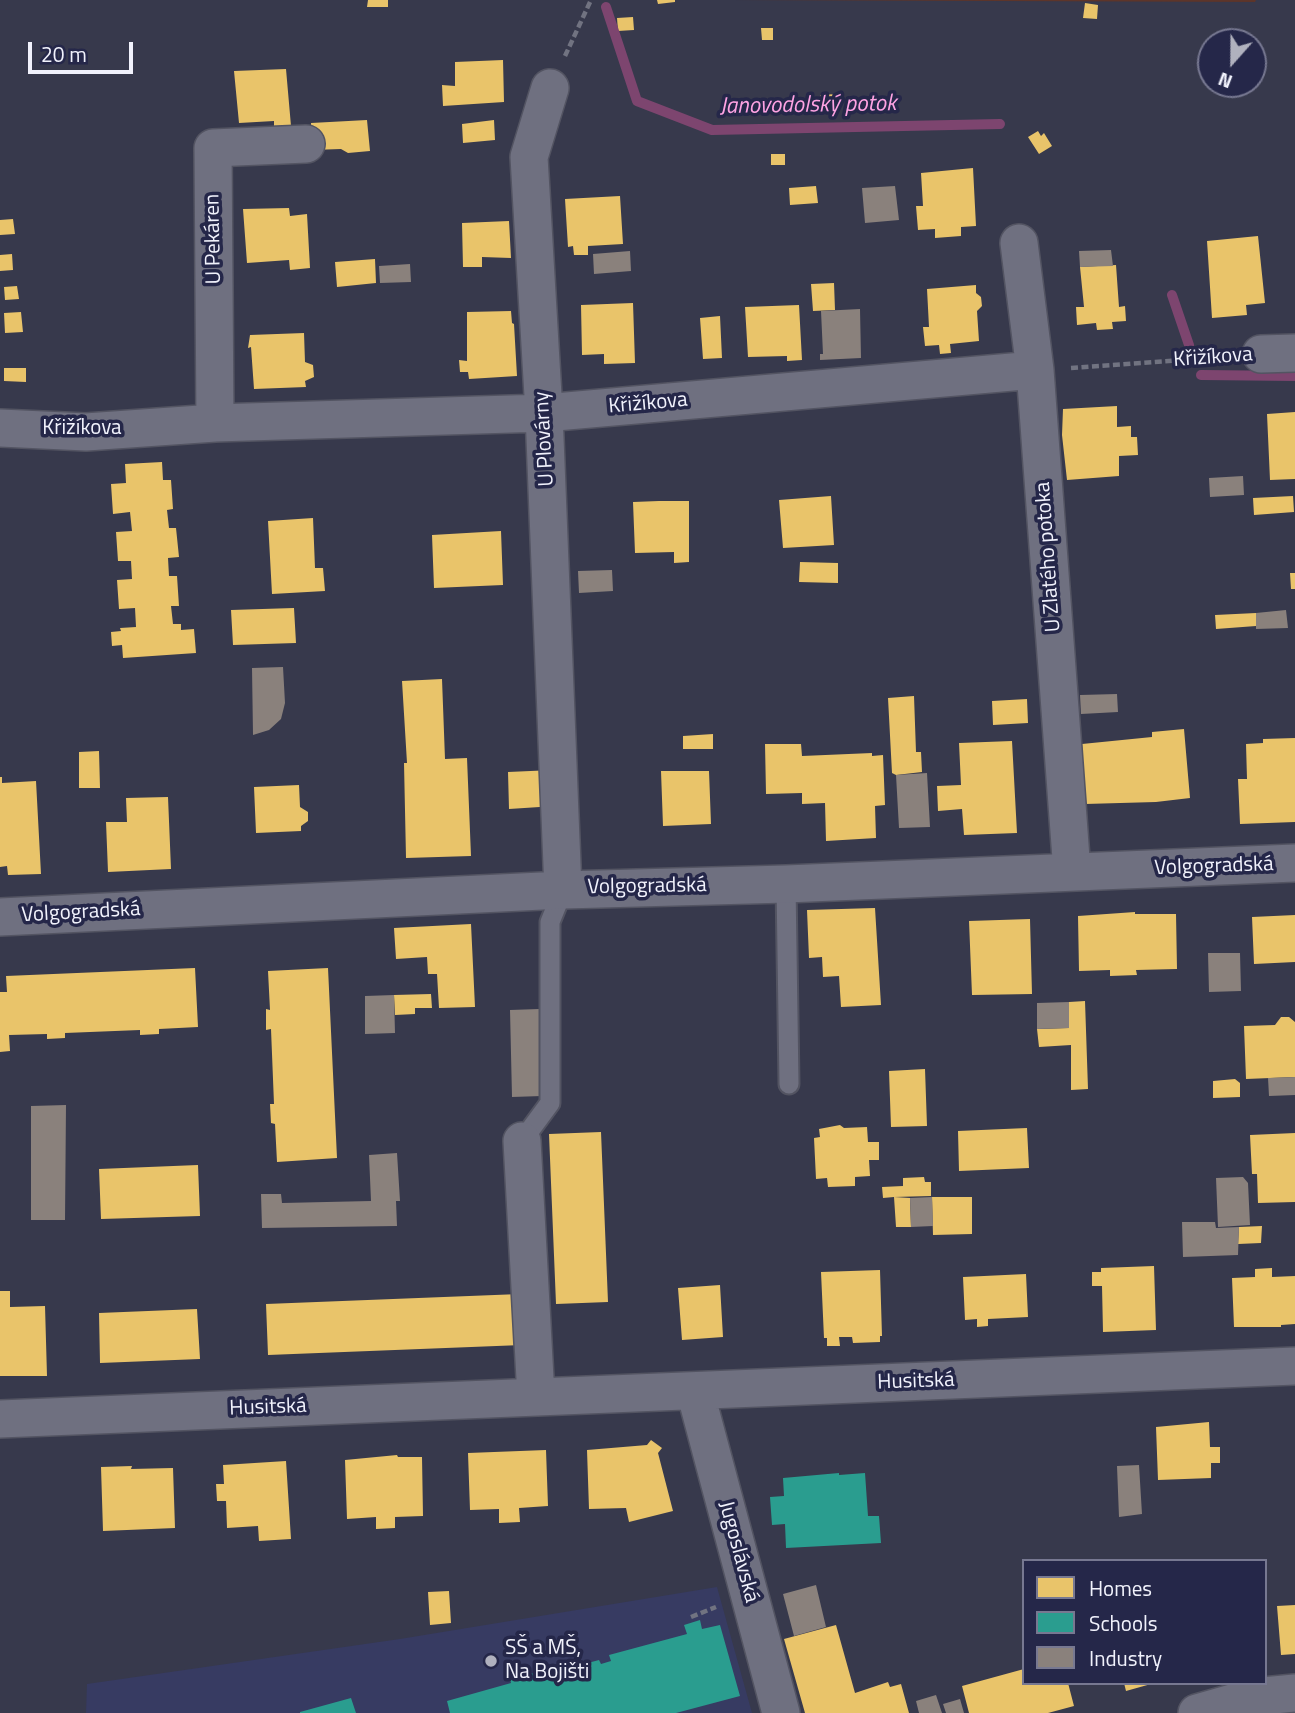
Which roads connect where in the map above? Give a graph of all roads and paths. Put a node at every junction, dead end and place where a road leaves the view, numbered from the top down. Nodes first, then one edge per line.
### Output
1 (591, 0) edge
2 (550, 88) joint
3 (306, 144) dead end
4 (1018, 243) dead end
5 (1278, 354) edge
6 (1035, 370) junction
7 (544, 413) junction
8 (215, 423) junction
9 (0, 428) edge
10 (1295, 863) edge
11 (1072, 872) junction
12 (786, 884) junction
13 (563, 890) junction
14 (0, 917) edge
15 (789, 1084) dead end
16 (522, 1141) joint
17 (1295, 1366) edge
18 (695, 1391) junction
19 (536, 1398) junction
20 (0, 1419) edge
21 (722, 1605) dead end
22 (691, 1616) dead end
23 (1295, 1693) edge
24 (781, 1713) edge
25 (1196, 1713) edge

1 - 2 path
2 - 7 street, U Plovárny
3 - 8 street, U Pekáren
4 - 6 street, U Zlatého potoka
5 - 6 path, Křižíkova
6 - 7 street, Křižíkova
6 - 11 street, U Zlatého potoka
7 - 8 street, Křižíkova
7 - 13 street, U Plovárny
8 - 9 street, Křižíkova
10 - 11 street, Volgogradská
11 - 12 street, Volgogradská
12 - 13 street, Volgogradská
12 - 15 lane
13 - 14 street, Volgogradská
13 - 16 lane
16 - 19 street
17 - 18 street, Husitská
18 - 19 street, Husitská
18 - 24 street, Jugoslávská
19 - 20 street, Husitská
21 - 22 path
23 - 25 street

